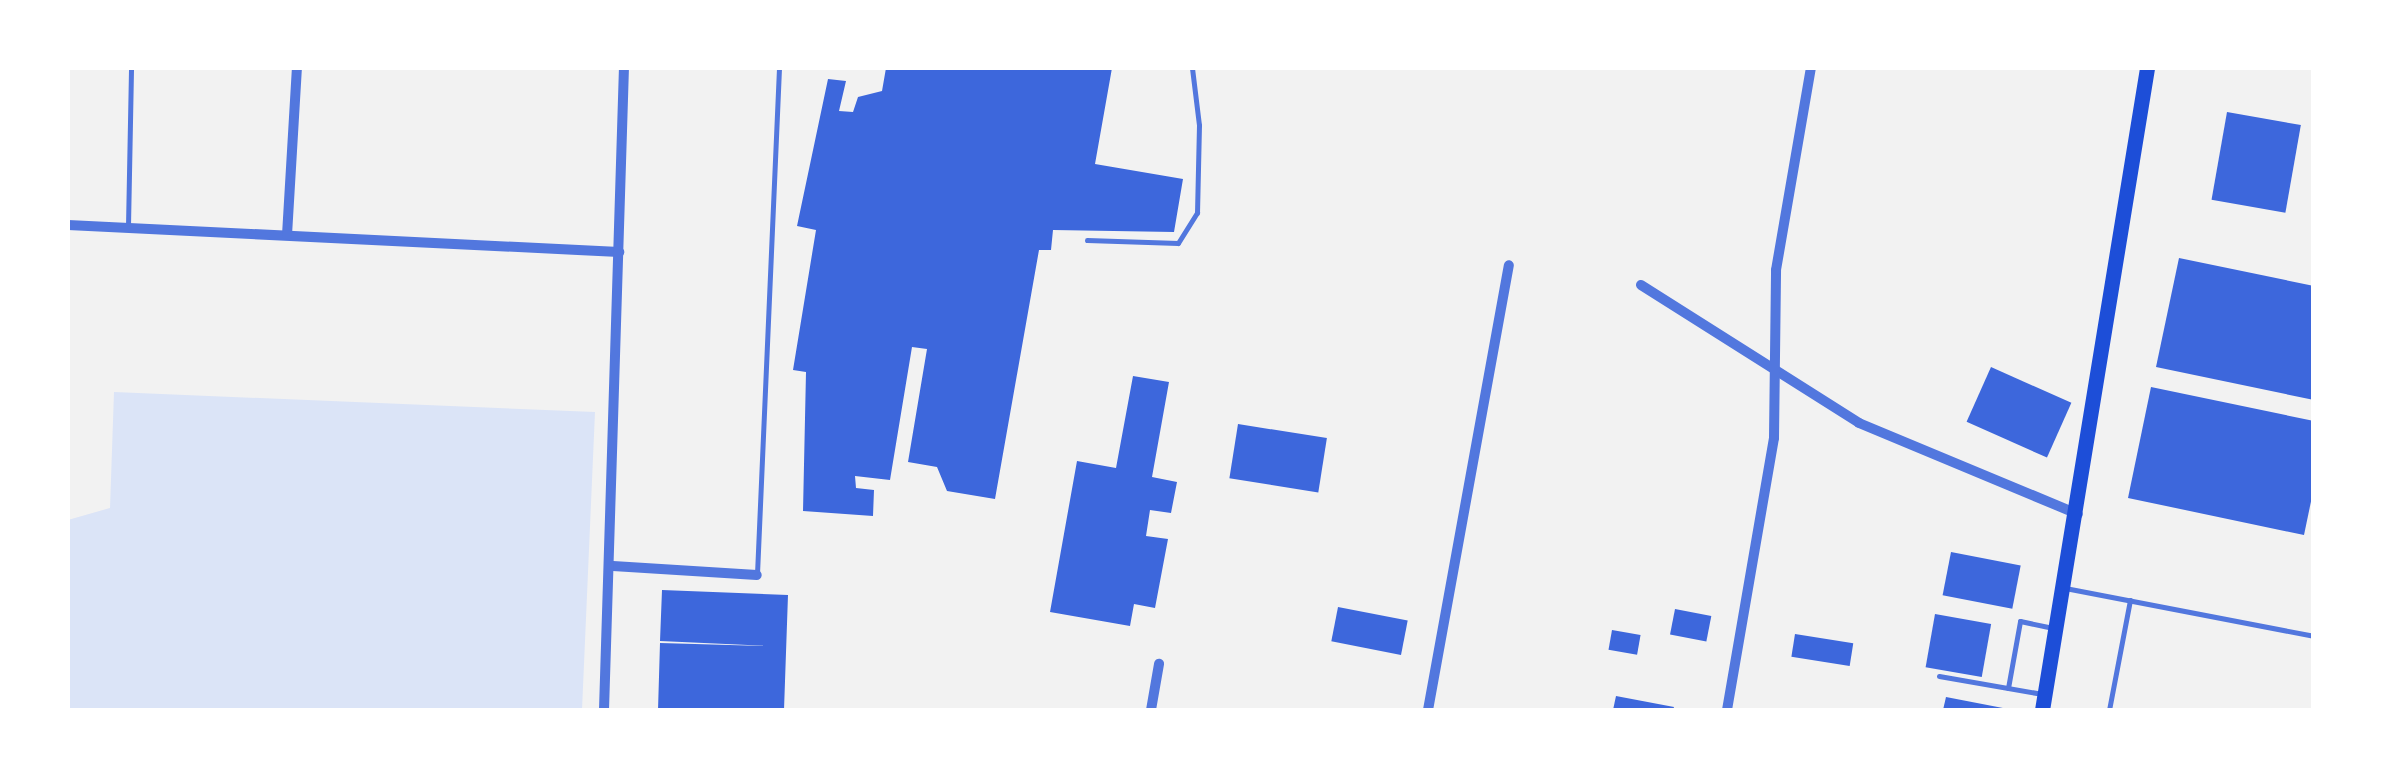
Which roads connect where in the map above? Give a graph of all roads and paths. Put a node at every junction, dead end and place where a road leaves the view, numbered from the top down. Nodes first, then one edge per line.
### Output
1 (131, 68) edge
2 (297, 68) edge
3 (624, 68) edge
4 (779, 68) edge
5 (1192, 68) edge
6 (1811, 68) edge
7 (2147, 68) edge
8 (68, 225) edge
9 (128, 228) junction
10 (287, 235) junction
11 (1087, 240) dead end
12 (620, 252) junction
13 (1508, 264) dead end
14 (1641, 285) dead end
15 (1771, 370) junction
16 (2079, 514) junction
17 (613, 566) junction
18 (757, 575) joint
19 (2065, 588) junction
20 (2130, 600) junction
21 (2057, 629) junction
22 (2314, 636) edge
23 (1159, 664) dead end
24 (1939, 676) dead end
25 (2008, 688) junction
26 (2043, 703) edge
27 (604, 710) edge
28 (1151, 710) edge
29 (1428, 710) edge
30 (1727, 710) edge
31 (2110, 710) edge

1 - 9 lane
2 - 10 street
3 - 12 street
4 - 18 lane
5 - 11 lane
6 - 15 street
7 - 16 main road
8 - 9 street
9 - 10 street
10 - 12 street
12 - 17 street
13 - 29 street
14 - 15 street
15 - 16 street
15 - 30 street
16 - 19 main road
17 - 18 street
17 - 27 street
19 - 20 lane
19 - 21 main road
20 - 22 lane
20 - 31 lane
21 - 25 lane
21 - 26 main road
23 - 28 street
24 - 25 lane
25 - 26 lane

